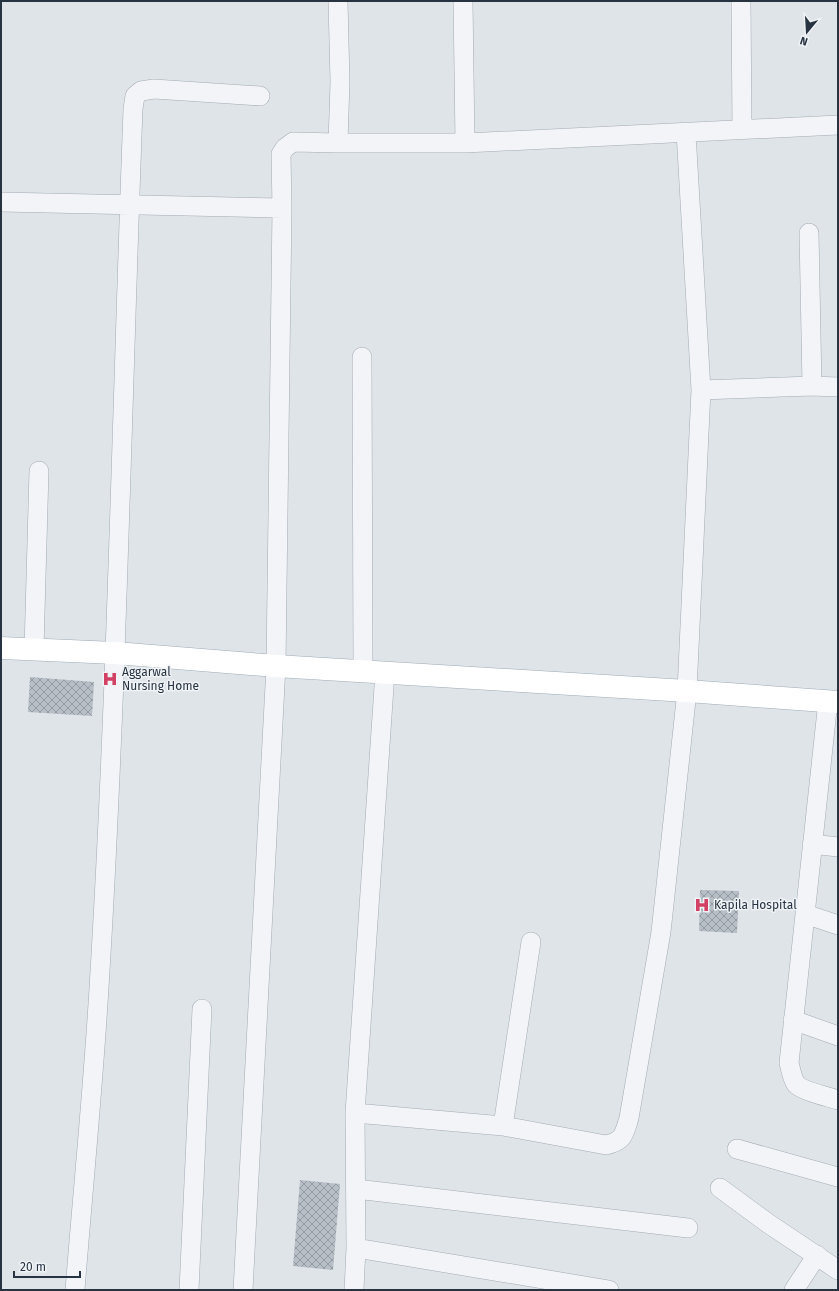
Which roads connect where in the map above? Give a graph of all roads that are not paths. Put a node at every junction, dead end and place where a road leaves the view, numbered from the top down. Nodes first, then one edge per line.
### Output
1 (338, 1) edge
2 (463, 1) edge
3 (741, 1) edge
4 (260, 96) dead end
5 (838, 125) edge
6 (742, 129) junction
7 (686, 132) junction
8 (338, 142) junction
9 (465, 143) junction
10 (1, 202) edge
11 (129, 205) junction
12 (282, 208) junction
13 (809, 233) dead end
14 (362, 357) dead end
15 (812, 386) junction
16 (838, 387) edge
17 (701, 390) junction
18 (39, 471) dead end
19 (1, 648) edge
20 (34, 649) junction
21 (115, 653) junction
22 (276, 666) junction
23 (363, 671) junction
24 (385, 672) junction
25 (687, 691) junction
26 (833, 702) edge
27 (812, 844) junction
28 (838, 847) edge
29 (805, 914) junction
30 (838, 925) edge
31 (531, 942) dead end
32 (202, 1009) dead end
33 (793, 1020) junction
34 (838, 1036) edge
35 (838, 1100) edge
36 (355, 1113) junction
37 (503, 1126) junction
38 (738, 1149) dead end
39 (838, 1177) edge
40 (720, 1188) dead end
41 (356, 1189) junction
42 (688, 1228) dead end
43 (356, 1248) junction
44 (817, 1255) junction
45 (838, 1270) edge
46 (75, 1290) edge
47 (189, 1290) edge
48 (243, 1290) edge
49 (354, 1290) edge
50 (609, 1290) edge
51 (794, 1290) edge

1 - 8 street
2 - 9 street
3 - 6 street
4 - 11 street
5 - 6 street
6 - 7 street
7 - 9 street
7 - 17 street
8 - 9 street
8 - 12 street
10 - 11 street
11 - 12 street
11 - 21 street
12 - 22 street
13 - 15 street
14 - 23 street
15 - 16 street
15 - 17 street
17 - 25 street
18 - 20 street
19 - 20 main road
20 - 21 main road
21 - 22 main road
21 - 46 street
22 - 23 main road
22 - 48 street
23 - 24 main road
24 - 25 main road
24 - 36 street
25 - 26 main road
25 - 37 street
26 - 27 street
27 - 28 street
27 - 29 street
29 - 30 street
29 - 33 street
31 - 37 street
32 - 47 street
33 - 34 street
33 - 35 street
36 - 37 street
36 - 41 street
38 - 39 street
40 - 44 street
41 - 42 street
41 - 43 street
43 - 49 street
43 - 50 street
44 - 45 street
44 - 51 street

